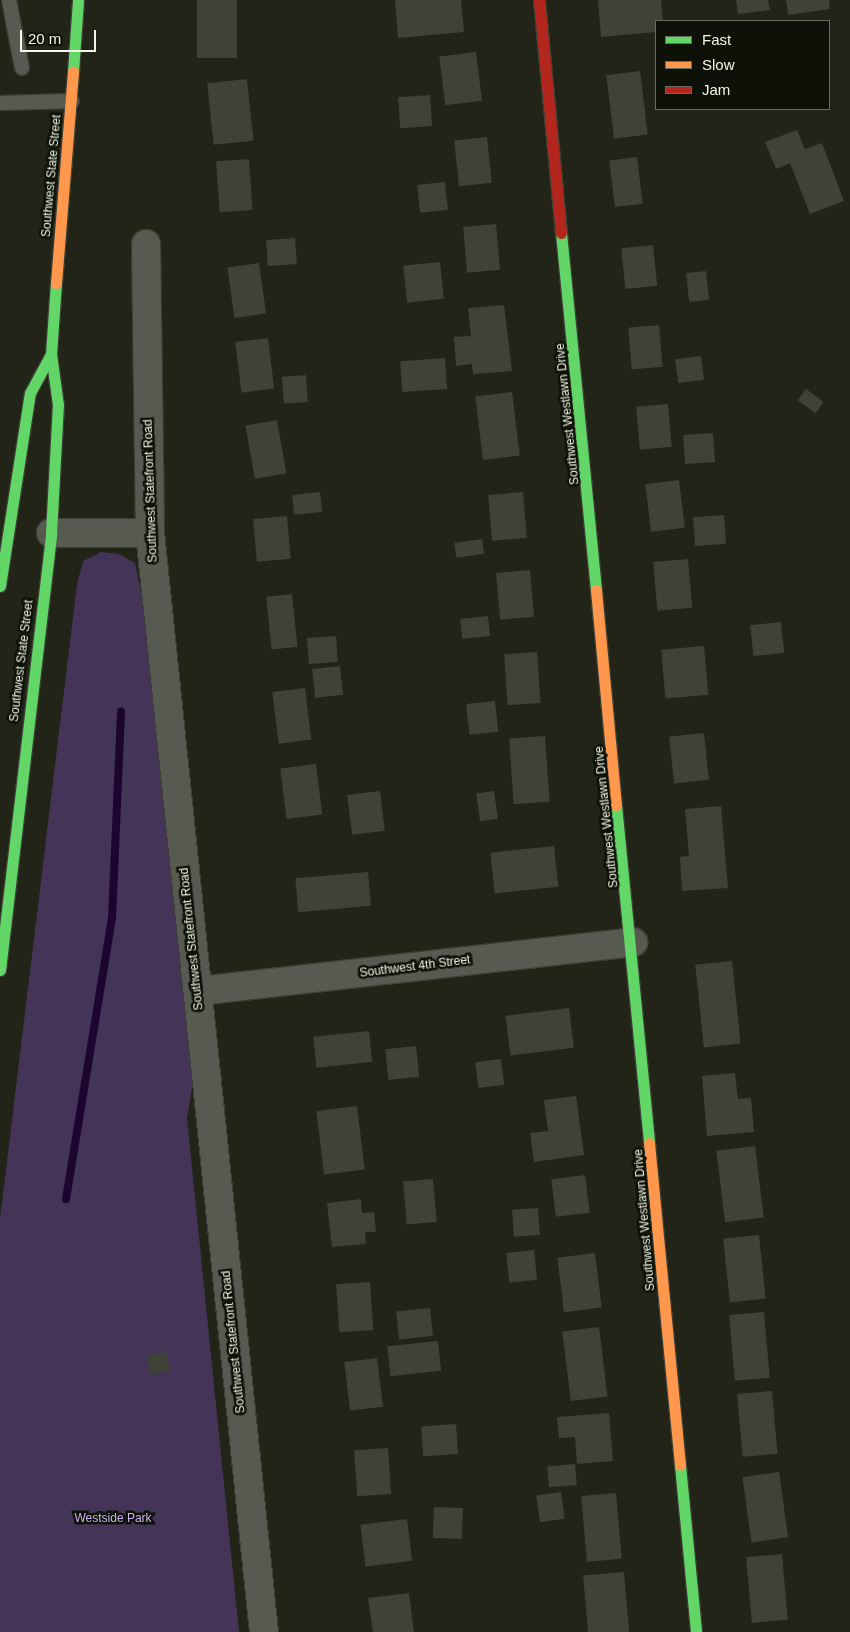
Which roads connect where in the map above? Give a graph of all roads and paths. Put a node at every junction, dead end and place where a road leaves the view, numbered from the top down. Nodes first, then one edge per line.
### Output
1 (9, 0) edge
2 (78, 0) edge
3 (539, 0) edge
4 (22, 68) dead end
5 (72, 101) junction
6 (0, 103) edge
7 (146, 244) dead end
8 (51, 354) junction
9 (4, 524) edge
10 (36, 531) junction
11 (150, 533) junction
12 (0, 586) edge
13 (633, 942) junction
14 (0, 970) edge
15 (198, 991) junction
16 (264, 1632) edge
17 (696, 1632) edge

1 - 4 lane
2 - 5 street, Southwest State Street
3 - 13 street, Southwest Westlawn Drive
5 - 6 lane
5 - 8 street, Southwest State Street
7 - 11 street, Southwest Statefront Road
8 - 9 street, Southwest State Street
8 - 10 street, Southwest State Street
9 - 10 street
9 - 12 street, Southwest State Street
10 - 11 street
10 - 14 street, Southwest State Street
11 - 15 street, Southwest Statefront Road
13 - 15 street, Southwest 4th Street
13 - 17 street, Southwest Westlawn Drive
15 - 16 street, Southwest Statefront Road

